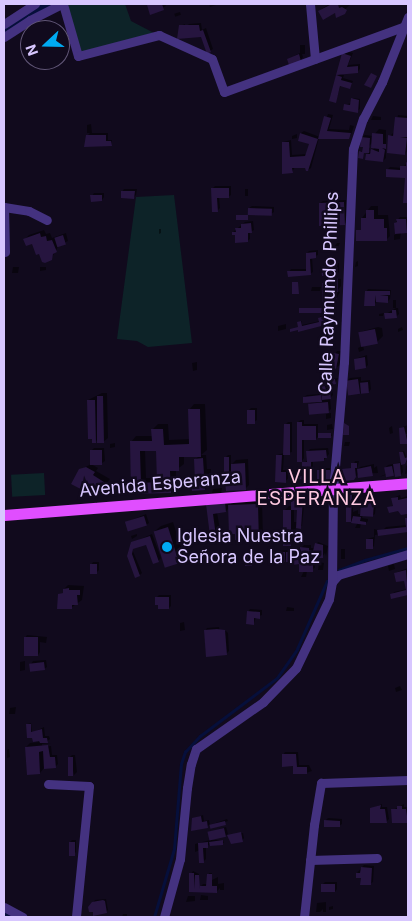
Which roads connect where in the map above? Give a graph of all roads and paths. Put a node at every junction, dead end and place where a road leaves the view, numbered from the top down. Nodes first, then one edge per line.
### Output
1 (36, 4) edge
2 (62, 4) edge
3 (310, 4) edge
4 (407, 21) edge
5 (4, 24) edge
6 (4, 37) edge
7 (315, 59) junction
8 (4, 207) edge
9 (47, 220) dead end
10 (5, 252) dead end
11 (408, 483) edge
12 (333, 490) junction
13 (4, 515) edge
14 (408, 554) edge
15 (332, 581) junction
16 (408, 780) edge
17 (48, 784) dead end
18 (377, 858) dead end
19 (310, 860) junction
20 (4, 907) edge
21 (23, 917) edge
22 (76, 917) edge
23 (164, 917) edge
24 (304, 917) edge

1 - 5 street
2 - 6 street
2 - 7 street
3 - 7 street
4 - 7 street
4 - 12 street, Calle Raymundo Phillips
8 - 9 street
8 - 10 street
11 - 12 main road, Avenida Esperanza
12 - 13 main road, Avenida Esperanza
12 - 15 street, Calle Raymundo Phillips
14 - 15 street
15 - 23 street, Calle Raymundo Phillips
16 - 19 street
17 - 22 street
18 - 19 street
19 - 24 street
20 - 21 street

